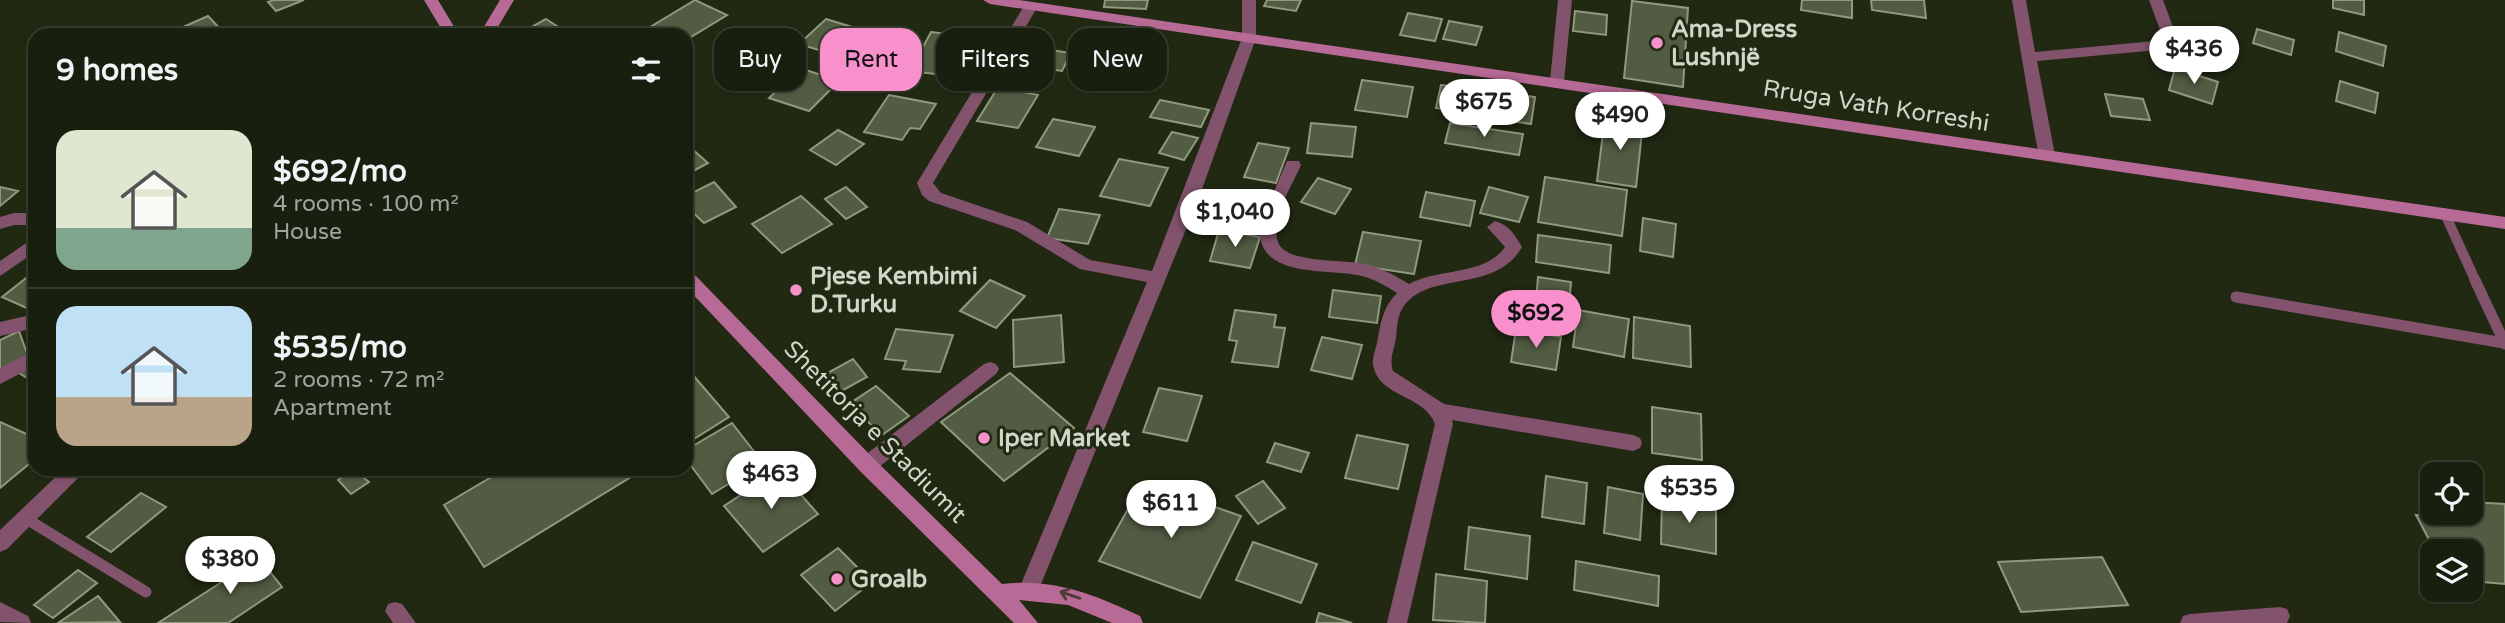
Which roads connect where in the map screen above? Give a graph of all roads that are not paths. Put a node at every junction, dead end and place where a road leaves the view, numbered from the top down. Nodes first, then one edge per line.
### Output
1 (431, 0) edge
2 (990, 0) edge
3 (1249, 0) edge
4 (1565, 0) edge
5 (2019, 0) edge
6 (2156, 0) edge
7 (505, 3) edge
8 (1031, 6) junction
9 (448, 28) edge
10 (490, 28) edge
11 (1249, 38) junction
12 (2030, 57) junction
13 (1557, 81) junction
14 (2047, 155) junction
15 (1293, 165) dead end
16 (1186, 210) junction
17 (2445, 214) junction
18 (28, 219) edge
19 (0, 223) edge
20 (2505, 223) edge
21 (1268, 226) junction
22 (1495, 228) dead end
23 (28, 248) edge
24 (0, 270) edge
25 (1159, 278) junction
26 (693, 283) edge
27 (1409, 292) junction
28 (2236, 297) dead end
29 (28, 323) edge
30 (0, 329) edge
31 (2505, 343) edge
32 (28, 361) edge
33 (990, 369) dead end
34 (0, 377) edge
35 (1442, 411) junction
36 (1633, 443) dead end
37 (867, 465) junction
38 (70, 476) edge
39 (25, 518) junction
40 (0, 543) edge
41 (1029, 589) junction
42 (146, 592) dead end
43 (998, 593) junction
44 (0, 611) edge
45 (2280, 616) dead end
46 (21, 623) edge
47 (1028, 623) edge
48 (1132, 623) edge
49 (1397, 623) edge
50 (2190, 623) edge

1 - 9 main road
2 - 8 main road, Rruga Vath Korreshi
3 - 11 street
4 - 13 street
5 - 12 street
6 - 12 street
7 - 10 main road
8 - 11 main road, Rruga Vath Korreshi
8 - 25 street
11 - 13 main road, Rruga Vath Korreshi
11 - 16 street
12 - 14 street
13 - 14 main road, Rruga Vath Korreshi
14 - 17 main road, Rruga Vath Korreshi
15 - 21 street
16 - 21 street
16 - 25 street
17 - 20 main road, Rruga Vath Korreshi
17 - 31 lane
18 - 19 street
21 - 27 street
22 - 27 street
23 - 24 street
25 - 41 street
26 - 37 main road, Shetitorja e Stadiumit
27 - 35 street
28 - 31 lane
29 - 30 street
32 - 34 street
33 - 37 street
35 - 36 street
35 - 49 street
37 - 43 main road, Shetitorja e Stadiumit
38 - 39 street
39 - 40 street
39 - 42 lane
41 - 43 main road
48 -> 41 main road
43 - 47 main road, Shetitorja e Stadiumit
44 - 46 street
45 - 50 street

